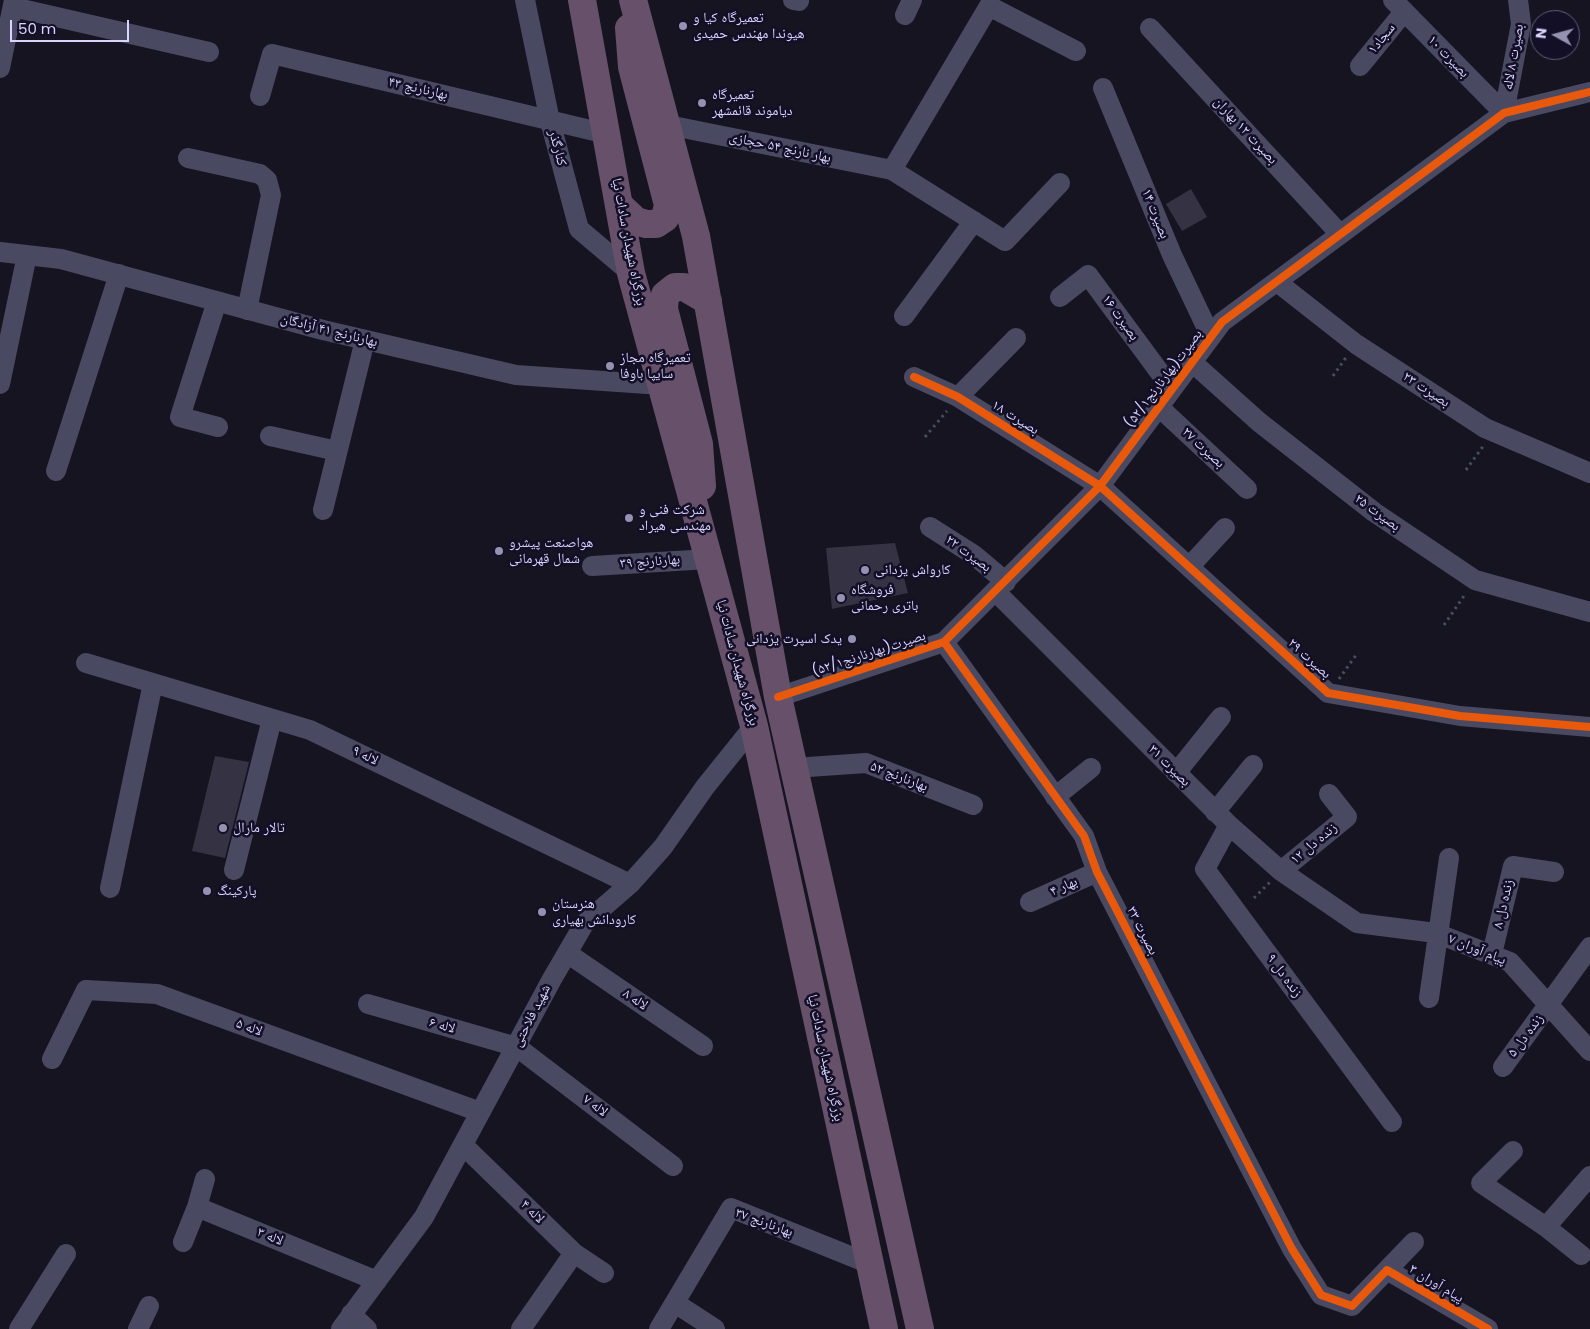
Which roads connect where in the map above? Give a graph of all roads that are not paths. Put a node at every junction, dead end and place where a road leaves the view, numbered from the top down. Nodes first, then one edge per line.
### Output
1 (525, 0) edge
2 (582, 0) edge
3 (627, 0) edge
4 (634, 0) edge
5 (1518, 0) edge
6 (1398, 6) edge
7 (9, 15) edge
8 (1150, 28) dead end
9 (1076, 51) dead end
10 (209, 52) dead end
11 (1360, 66) dead end
12 (0, 68) edge
13 (1103, 88) dead end
14 (1590, 92) edge
15 (260, 96) dead end
16 (1504, 113) junction
17 (550, 120) junction
18 (668, 125) junction
19 (607, 134) junction
20 (188, 158) dead end
21 (892, 170) junction
22 (1060, 183) dead end
23 (620, 205) junction
24 (974, 222) junction
25 (1340, 234) junction
26 (0, 252) edge
27 (27, 255) junction
28 (631, 273) junction
29 (119, 274) junction
30 (1277, 282) junction
31 (1060, 297) dead end
32 (708, 301) junction
33 (217, 302) junction
34 (247, 310) junction
35 (904, 316) dead end
36 (1210, 337) junction
37 (1016, 338) dead end
38 (365, 340) junction
39 (1192, 362) junction
40 (914, 376) dead end
41 (0, 384) edge
42 (662, 386) junction
43 (1172, 389) junction
44 (958, 397) junction
45 (1159, 407) junction
46 (218, 427) dead end
47 (270, 436) dead end
48 (338, 451) junction
49 (56, 471) dead end
50 (1590, 474) edge
51 (1100, 486) junction
52 (1246, 489) dead end
53 (322, 510) dead end
54 (930, 527) dead end
55 (1225, 528) dead end
56 (709, 559) junction
57 (592, 566) dead end
58 (1189, 566) junction
59 (1001, 587) junction
60 (1590, 612) edge
61 (944, 642) junction
62 (86, 663) dead end
63 (153, 683) junction
64 (778, 697) junction
65 (1222, 717) dead end
66 (272, 719) junction
67 (754, 726) junction
68 (1590, 727) edge
69 (1254, 766) dead end
70 (794, 768) junction
71 (1091, 768) dead end
72 (1176, 773) junction
73 (1329, 794) dead end
74 (1055, 797) junction
75 (973, 805) dead end
76 (1222, 818) junction
77 (1449, 858) dead end
78 (234, 870) dead end
79 (1281, 871) junction
80 (1097, 872) junction
81 (1554, 872) dead end
82 (630, 884) junction
83 (110, 888) dead end
84 (1030, 902) dead end
85 (1357, 923) joint
86 (1436, 933) junction
87 (567, 953) junction
88 (1492, 954) junction
89 (1587, 958) edge
90 (1429, 998) dead end
91 (368, 1004) dead end
92 (1549, 1005) junction
93 (703, 1046) dead end
94 (517, 1047) junction
95 (1590, 1051) edge
96 (52, 1059) dead end
97 (1503, 1067) dead end
98 (480, 1112) junction
99 (1392, 1122) dead end
100 (463, 1146) junction
101 (1513, 1151) dead end
102 (673, 1166) dead end
103 (205, 1178) dead end
104 (1589, 1178) edge
105 (197, 1207) junction
106 (1546, 1227) junction
107 (182, 1242) dead end
108 (1414, 1242) dead end
109 (1292, 1248) joint
110 (574, 1252) junction
111 (66, 1254) dead end
112 (1581, 1255) dead end
113 (870, 1264) junction
114 (1388, 1270) junction
115 (604, 1273) dead end
116 (377, 1281) junction
117 (675, 1303) junction
118 (149, 1306) dead end
119 (346, 1322) edge
120 (1484, 1328) edge
121 (19, 1329) edge
122 (138, 1329) edge
123 (367, 1329) edge
124 (521, 1329) edge
125 (659, 1329) edge
126 (715, 1329) edge
127 (884, 1329) edge
128 (920, 1329) edge

1 - 17 street, کنارگذر
2 - 19 highway, بزرگراه شهیدان سادات نیا
3 - 23 highway
4 - 18 highway
5 - 16 street, بصیرت ۸ لاله
6 - 11 street, سجاد۱
6 - 16 street, بصیرت ۱۰
7 - 10 street
7 - 12 street
8 - 25 street, بصیرت ۱۲ بهاران
9 - 21 street
13 - 36 street, بصیرت ۱۴
14 - 16 street, بصیرت(بهارنارنج۵۲/۱)
15 - 17 street, بهارنارنج ۴۳
16 - 25 street, بصیرت(بهارنارنج۵۲/۱)
17 - 19 street, بهارنارنج ۴۳
17 - 28 street, کنارگذر
18 - 21 street, بهار نارنج ۵۴ حجازی
18 - 32 highway
19 - 23 highway, بزرگراه شهیدان سادات نیا
20 - 34 street
21 - 24 street
22 - 24 street
23 - 28 highway, بزرگراه شهیدان سادات نیا
24 - 35 street
25 - 30 street, بصیرت(بهارنارنج۵۲/۱)
26 - 27 street, بهارنارنج ۴۱ آزادگان
27 - 29 street, بهارنارنج ۴۱ آزادگان
27 - 41 street
28 - 42 highway, بزرگراه شهیدان سادات نیا
29 - 33 street, بهارنارنج ۴۱ آزادگان
29 - 49 street
30 - 36 street, بصیرت(بهارنارنج۵۲/۱)
30 - 50 street, بصیرت ۲۳
31 - 43 street, بصیرت ۱۶
32 - 56 highway
32 - 64 highway
33 - 34 street, بهارنارنج ۴۱ آزادگان
33 - 46 street
34 - 38 street, بهارنارنج ۴۱ آزادگان
36 - 39 street, بصیرت(بهارنارنج۵۲/۱)
37 - 44 street
38 - 42 street, بهارنارنج ۴۱ آزادگان
38 - 48 street
39 - 43 street, بصیرت(بهارنارنج۵۲/۱)
39 - 60 street, بصیرت ۲۵
40 - 44 street, بصیرت ۱۸
42 - 56 highway, بزرگراه شهیدان سادات نیا
43 - 45 street, بصیرت(بهارنارنج۵۲/۱)
44 - 51 street, بصیرت ۱۸
45 - 51 street, بصیرت(بهارنارنج۵۲/۱)
45 - 52 street, بصیرت ۲۷
47 - 48 street
48 - 53 street
51 - 58 street, بصیرت ۲۹
51 - 59 street, بصیرت(بهارنارنج۵۲/۱)
54 - 59 street, بصیرت ۲۲
55 - 58 street
56 - 57 street, بهارنارنج ۳۹
56 - 67 highway, بزرگراه شهیدان سادات نیا
58 - 68 street, بصیرت ۲۹
59 - 61 street, بصیرت(بهارنارنج۵۲/۱)
59 - 72 street, بصیرت ۳۱
61 - 64 street, بصیرت(بهارنارنج۵۲/۱)
61 - 74 street, بصیرت ۳۳
62 - 63 street, لاله ۹
63 - 66 street, لاله ۹
63 - 83 street
64 - 70 highway
65 - 72 street
66 - 78 street
66 - 82 street, لاله ۹
67 - 82 street, شهید فلاحتی
67 - 113 highway, بزرگراه شهیدان سادات نیا
69 - 76 street
70 - 75 street, بهارنارنج ۵۲
70 - 128 highway
71 - 74 street
72 - 76 street, بصیرت ۳۱
73 - 79 street, زنده دل ۱۲
74 - 80 street, بصیرت ۳۳
76 - 79 street, بصیرت ۳۱
76 - 99 street, زنده دل ۹
77 - 86 street
79 - 85 street, بصیرت ۳۱
80 - 84 street, بهار ۴
80 - 109 street, بصیرت ۳۳
81 - 88 street, زنده دل ۸
82 - 87 street, شهید فلاحتی
85 - 86 street, پیام آوران ۷
86 - 88 street, پیام آوران ۷
86 - 90 street
87 - 93 street, لاله ۸
87 - 94 street, شهید فلاحتی
88 - 92 street, پیام آوران ۷
89 - 92 street, زنده دل ۵
91 - 94 street, لاله ۶
92 - 95 street, پیام آوران ۷
92 - 97 street, زنده دل ۵
94 - 98 street, شهید فلاحتی
94 - 102 street, لاله ۷
96 - 98 street, لاله ۵
98 - 100 street, شهید فلاحتی
100 - 110 street, لاله ۴
100 - 116 street, شهید فلاحتی
101 - 106 street
103 - 105 street
104 - 106 street
105 - 107 street
105 - 116 street, لاله ۳
106 - 112 street
108 - 114 street
109 - 114 street, پیام آوران ۳
110 - 115 street, لاله ۴
110 - 124 street
111 - 121 street
113 - 117 street, بهارنارنج ۳۷
113 - 127 highway, بزرگراه شهیدان سادات نیا
114 - 120 street, پیام آوران ۳
116 - 119 street, شهید فلاحتی
117 - 125 street, بهارنارنج ۳۷
117 - 126 street
118 - 122 street
119 - 123 street

